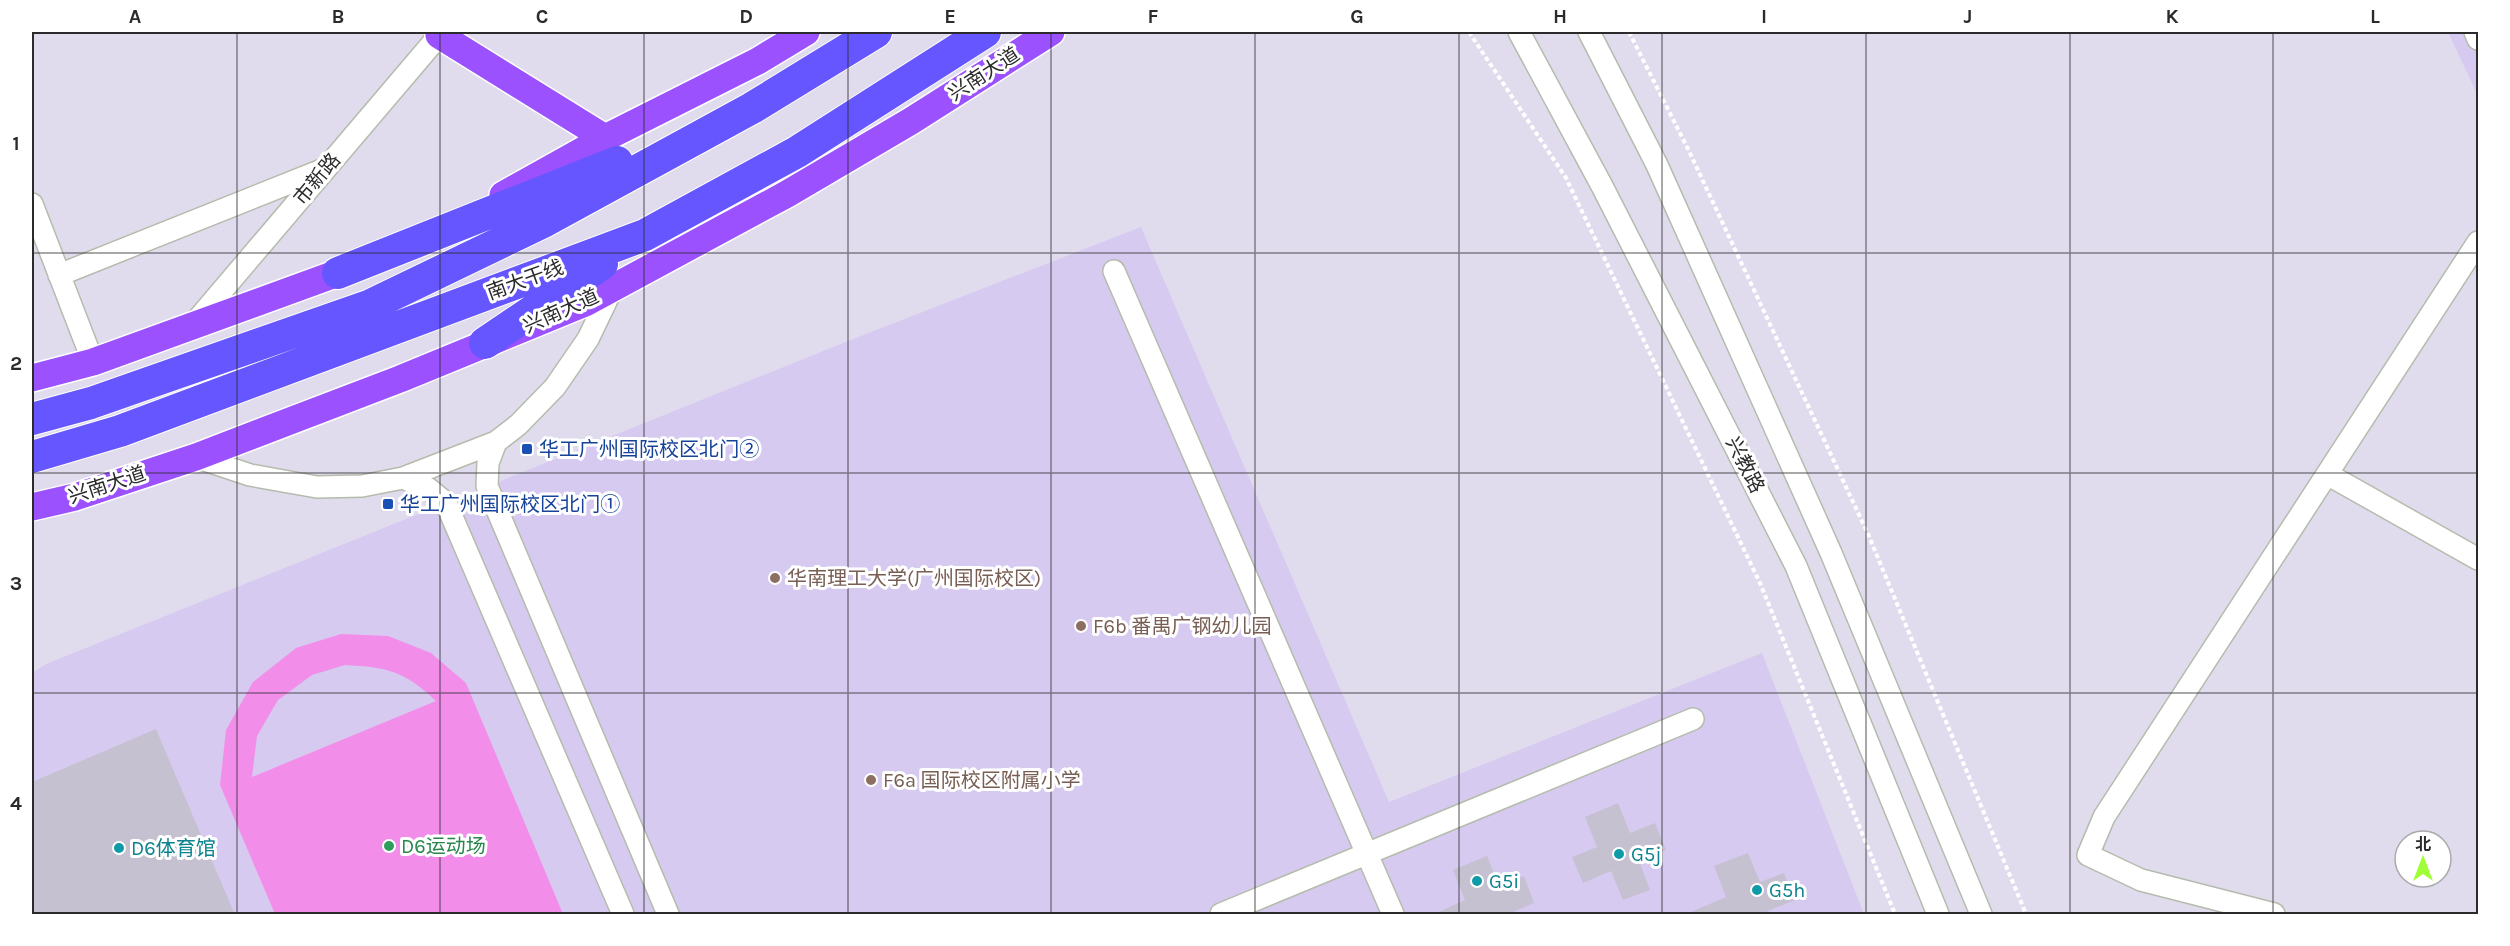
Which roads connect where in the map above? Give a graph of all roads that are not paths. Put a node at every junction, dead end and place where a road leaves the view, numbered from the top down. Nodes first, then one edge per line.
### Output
1 (806, 32) edge
2 (876, 32) edge
3 (985, 32) edge
4 (1051, 32) edge
5 (1519, 32) edge
6 (1589, 32) edge
7 (2475, 32) edge
8 (438, 33) edge
9 (2478, 39) edge
10 (752, 108) junction
11 (605, 138) junction
12 (325, 169) junction
13 (32, 204) edge
14 (645, 235) junction
15 (2478, 242) edge
16 (1114, 271) dead end
17 (338, 273) junction
18 (59, 275) junction
19 (613, 287) junction
20 (192, 326) junction
21 (485, 343) junction
22 (93, 362) junction
23 (32, 378) edge
24 (32, 419) edge
25 (496, 442) junction
26 (196, 456) junction
27 (32, 457) edge
28 (2327, 474) junction
29 (403, 478) junction
30 (32, 507) edge
31 (2478, 559) edge
32 (1693, 719) dead end
33 (1367, 855) junction
34 (623, 915) edge
35 (668, 915) edge
36 (1221, 915) edge
37 (1392, 915) edge
38 (1938, 915) edge
39 (1981, 915) edge
40 (2274, 915) edge

1 - 11 main road
2 - 10 highway, 南大干线
3 - 14 highway, 南大干线
4 - 19 main road, 兴南大道
5 - 38 street, 兴教路
6 - 39 street, 兴教路
7 - 9 street
8 - 11 main road
8 - 12 street, 市新路
10 - 17 highway
10 - 24 highway, 南大干线
11 - 17 main road
12 - 18 street
12 - 20 street, 市新路
13 - 18 street
14 - 21 highway
14 - 27 highway, 南大干线
15 - 28 street
16 - 33 street
17 - 20 main road
18 - 22 street
19 - 21 main road, 兴南大道
19 - 25 street
20 - 22 main road
21 - 26 main road, 兴南大道
22 - 23 main road
25 - 29 street
25 - 35 street
26 - 29 street
26 - 30 main road, 兴南大道
28 - 31 street
28 - 40 street
29 - 34 street
32 - 33 street
33 - 36 street
33 - 37 street

